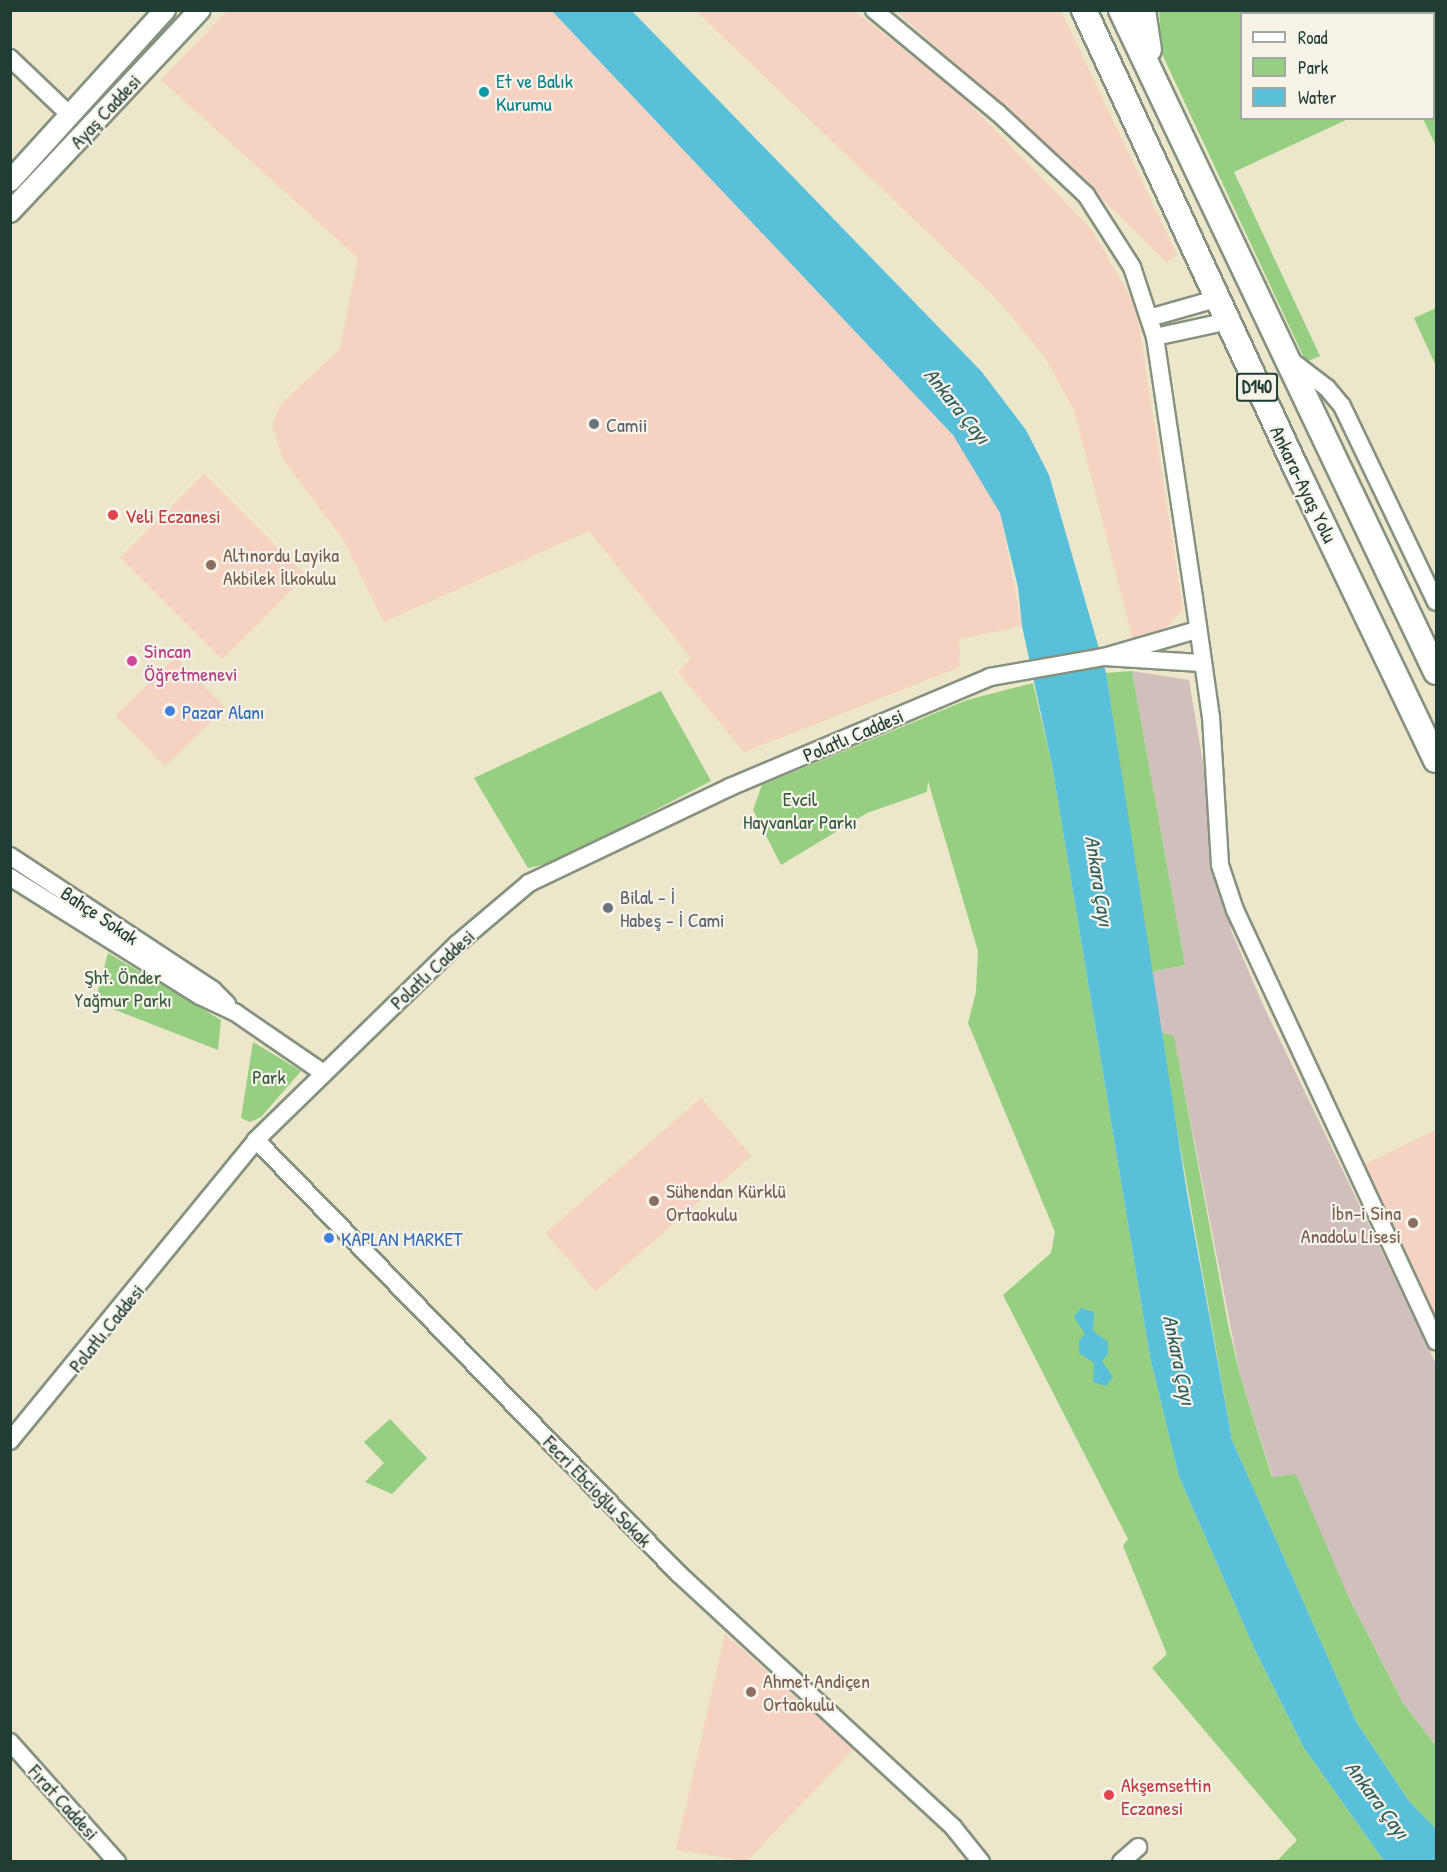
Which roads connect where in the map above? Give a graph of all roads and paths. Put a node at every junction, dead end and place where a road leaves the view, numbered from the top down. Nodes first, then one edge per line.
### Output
1 (165, 10) edge
2 (200, 10) edge
3 (874, 10) edge
4 (1084, 10) edge
5 (1121, 10) edge
6 (1143, 10) edge
7 (10, 58) edge
8 (1154, 78) junction
9 (71, 116) junction
10 (10, 181) edge
11 (10, 212) edge
12 (1219, 298) junction
13 (1195, 305) junction
14 (1149, 318) junction
15 (1230, 321) junction
16 (1199, 328) junction
17 (1155, 337) junction
18 (1283, 355) junction
19 (1437, 602) edge
20 (1197, 630) junction
21 (1104, 657) junction
22 (1201, 663) junction
23 (1437, 672) edge
24 (1437, 760) edge
25 (10, 856) edge
26 (10, 877) edge
27 (236, 1012) junction
28 (322, 1072) junction
29 (256, 1140) junction
30 (1437, 1341) edge
31 (10, 1441) edge
32 (10, 1742) edge
33 (1138, 1847) dead end
34 (117, 1862) edge
35 (981, 1862) edge
36 (1121, 1862) edge

1 - 9 main road, Ayaş Caddesi
2 - 11 main road, Ayaş Caddesi
3 - 14 street
4 - 12 highway, Ankara-Ayaş Yolu / D140
5 - 8 highway, Ankara-Ayaş Yolu / D140
6 - 8 highway
7 - 9 street
8 - 18 highway, Ankara-Ayaş Yolu / D140
9 - 10 main road, Ayaş Caddesi
12 - 13 street
12 - 15 highway, Ankara-Ayaş Yolu / D140
13 - 14 street
13 - 16 street
14 - 17 street
15 - 16 street
15 - 24 highway, Ankara-Ayaş Yolu / D140
16 - 17 street
17 - 20 street
18 - 19 street
18 - 23 highway, Ankara-Ayaş Yolu / D140
20 - 21 street
20 - 22 street
21 - 22 street
21 - 28 street, Polatlı Caddesi
22 - 30 street
25 - 27 street, Bahçe Sokak
26 - 27 street, Bahçe Sokak
27 - 28 street
28 - 29 street, Polatlı Caddesi
29 - 31 street, Polatlı Caddesi
29 - 35 street, Fecri Ebcioğlu Sokak
32 - 34 street, Fırat Caddesi
33 - 36 street

